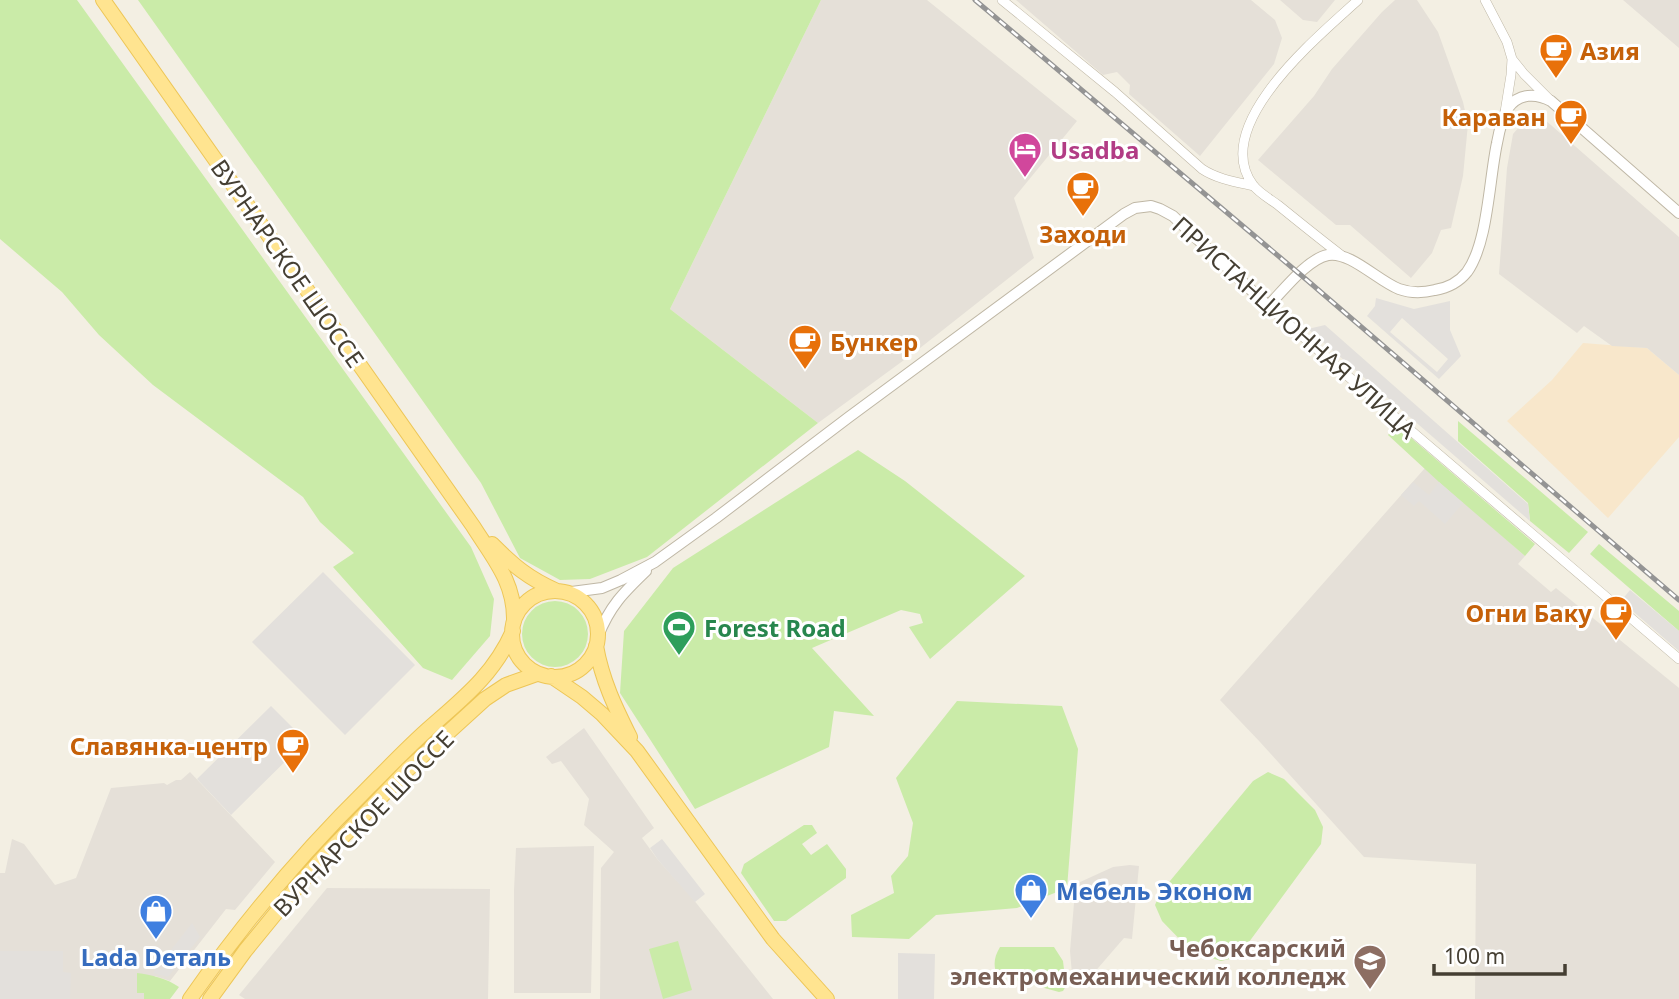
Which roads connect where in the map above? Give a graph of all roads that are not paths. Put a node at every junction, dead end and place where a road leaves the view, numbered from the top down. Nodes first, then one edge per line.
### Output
1 (103, 0) edge
2 (1002, 0) edge
3 (1358, 0) edge
4 (1485, 0) edge
5 (1512, 59) junction
6 (1551, 101) junction
7 (1504, 117) junction
8 (1254, 186) junction
9 (1679, 213) edge
10 (1326, 244) junction
11 (1341, 255) junction
12 (1321, 257) junction
13 (1268, 306) junction
14 (473, 526) junction
15 (655, 562) junction
16 (561, 592) junction
17 (513, 626) junction
18 (597, 641) junction
19 (1679, 659) edge
20 (544, 675) junction
21 (637, 751) junction
22 (389, 767) junction
23 (400, 778) junction
24 (285, 876) junction
25 (298, 886) junction
26 (190, 999) edge
27 (210, 999) edge
28 (828, 999) edge

1 - 14 main road, ВУРНАРСКОЕ ШОССЕ
2 - 8 street
3 - 8 street
4 - 5 street
5 - 6 street
5 - 7 street
6 - 7 street
6 - 9 street
7 - 11 street
8 - 10 street
10 - 11 street
10 - 12 street
11 - 12 street
12 - 13 street
13 - 15 street, ПРИСТАНЦИОННАЯ УЛИЦА
13 - 19 street, ПРИСТАНЦИОННАЯ УЛИЦА
14 - 16 main road, ВУРНАРСКОЕ ШОССЕ
14 - 17 main road, ВУРНАРСКОЕ ШОССЕ
15 - 16 street, ПРИСТАНЦИОННАЯ УЛИЦА
15 - 18 street, ПРИСТАНЦИОННАЯ УЛИЦА
16 - 17 main road
16 - 18 main road
17 - 20 main road
17 - 22 main road, ВУРНАРСКОЕ ШОССЕ
18 - 20 main road
18 - 21 main road
20 - 21 main road
20 - 23 main road, ВУРНАРСКОЕ ШОССЕ
21 - 28 main road
22 - 23 main road
22 - 24 main road, ВУРНАРСКОЕ ШОССЕ
23 - 25 main road, ВУРНАРСКОЕ ШОССЕ
24 - 25 main road
24 - 26 main road, ВУРНАРСКОЕ ШОССЕ
25 - 27 main road, ВУРНАРСКОЕ ШОССЕ

